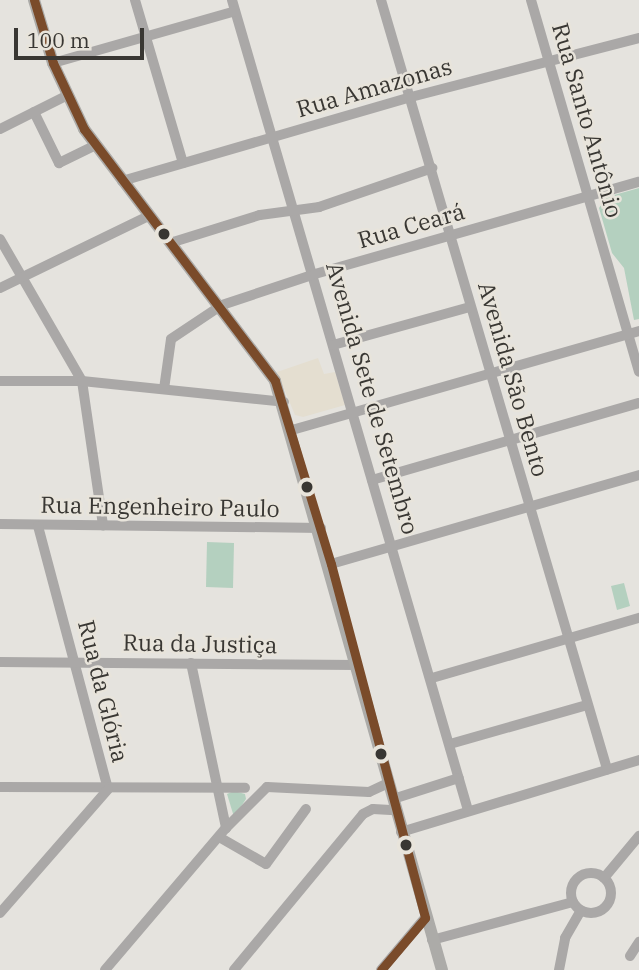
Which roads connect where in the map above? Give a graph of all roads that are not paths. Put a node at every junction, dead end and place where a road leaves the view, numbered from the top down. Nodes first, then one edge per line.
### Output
1 (34, 0) edge
2 (135, 0) edge
3 (381, 0) edge
4 (531, 0) edge
5 (234, 6) edge
6 (146, 37) junction
7 (639, 37) edge
8 (549, 61) junction
9 (53, 64) junction
10 (66, 96) junction
11 (411, 97) junction
12 (34, 112) junction
13 (0, 129) edge
14 (271, 139) junction
15 (96, 145) junction
16 (183, 163) junction
17 (432, 168) junction
18 (122, 181) junction
19 (639, 182) edge
20 (590, 197) junction
21 (295, 211) junction
22 (148, 216) junction
23 (450, 235) junction
24 (0, 239) edge
25 (170, 243) junction
26 (315, 274) junction
27 (21, 278) junction
28 (0, 288) edge
29 (222, 305) junction
30 (470, 307) junction
31 (633, 333) edge
32 (333, 345) junction
33 (639, 372) edge
34 (490, 375) junction
35 (0, 381) edge
36 (82, 381) junction
37 (163, 389) junction
38 (284, 402) junction
39 (639, 403) edge
40 (351, 413) junction
41 (292, 430) junction
42 (510, 440) junction
43 (639, 475) edge
44 (372, 480) junction
45 (530, 507) junction
46 (0, 524) edge
47 (103, 525) junction
48 (38, 526) junction
49 (321, 528) junction
50 (394, 547) junction
51 (331, 564) junction
52 (639, 618) edge
53 (567, 639) junction
54 (76, 661) junction
55 (0, 662) edge
56 (191, 663) junction
57 (357, 666) junction
58 (432, 678) junction
59 (587, 705) junction
60 (450, 744) junction
61 (639, 760) edge
62 (607, 769) junction
63 (459, 778) junction
64 (388, 783) junction
65 (0, 786) edge
66 (245, 788) dead end
67 (108, 789) junction
68 (219, 790) junction
69 (369, 792) junction
70 (394, 805) junction
71 (306, 809) dead end
72 (373, 809) junction
73 (468, 810) junction
74 (223, 832) junction
75 (401, 832) junction
76 (639, 836) edge
77 (604, 878) junction
78 (0, 893) edge
79 (10, 901) junction
80 (577, 906) junction
81 (0, 913) edge
82 (425, 918) junction
83 (432, 940) junction
84 (639, 942) edge
85 (629, 956) dead end
86 (105, 970) edge
87 (234, 970) edge
88 (381, 970) edge
89 (442, 970) edge
90 (558, 970) edge

1 - 9 main road
2 - 6 street
3 - 11 street, Avenida São Bento
4 - 8 street, Rua Santo Antônio
5 - 6 street
5 - 14 street, Avenida Sete de Setembro
6 - 9 street
6 - 16 street
7 - 8 street, Rua Amazonas
8 - 11 street, Rua Amazonas
8 - 20 street, Rua Santo Antônio
9 - 10 main road
10 - 12 street
10 - 15 main road
11 - 14 street, Rua Amazonas
11 - 17 street, Avenida São Bento
12 - 13 street
12 - 15 street
14 - 16 street, Rua Amazonas
14 - 21 street, Avenida Sete de Setembro
15 - 18 main road
16 - 18 street, Rua Amazonas
17 - 21 street
17 - 23 street, Avenida São Bento
18 - 22 main road
19 - 20 street, Rua Ceará
20 - 23 street, Rua Ceará
20 - 31 street, Rua Santo Antônio
21 - 25 street
21 - 26 street, Avenida Sete de Setembro
22 - 25 main road
22 - 27 street
23 - 26 street, Rua Ceará
23 - 30 street, Avenida São Bento
24 - 27 street
25 - 29 main road
26 - 29 street, Rua Ceará
26 - 32 street, Avenida Sete de Setembro
27 - 28 street
27 - 36 street
29 - 37 street, Rua Ceará
29 - 38 main road
30 - 32 street
30 - 34 street, Avenida São Bento
31 - 33 street, Rua Santo Antônio
31 - 34 street
32 - 40 street, Avenida Sete de Setembro
34 - 40 street
34 - 42 street, Avenida São Bento
35 - 36 street
36 - 37 street
36 - 47 street
37 - 38 street
38 - 41 main road
39 - 42 street
40 - 41 street
40 - 44 street, Avenida Sete de Setembro
41 - 49 main road
42 - 44 street
42 - 45 street, Avenida São Bento
43 - 45 street
44 - 50 street, Avenida Sete de Setembro
45 - 50 street
45 - 53 street, Avenida São Bento
46 - 48 street, Rua Engenheiro Paulo
47 - 48 street, Rua Engenheiro Paulo
47 - 49 street, Rua Engenheiro Paulo
48 - 54 street, Rua da Glória
49 - 51 main road
50 - 51 street
50 - 58 street, Avenida Sete de Setembro
51 - 57 main road
52 - 53 street
53 - 58 street
53 - 59 street, Avenida São Bento
54 - 55 street, Rua da Justiça
54 - 56 street, Rua da Justiça
54 - 67 street, Rua da Glória
56 - 57 street, Rua da Justiça
56 - 68 street
57 - 64 main road
58 - 60 street, Avenida Sete de Setembro
59 - 60 street
59 - 62 street, Avenida São Bento
60 - 63 street, Avenida Sete de Setembro
61 - 62 street
62 - 73 street
63 - 70 street
63 - 73 street, Avenida Sete de Setembro
64 - 69 street
64 - 70 main road
65 - 67 street
66 - 68 street
67 - 68 street
67 - 79 street, Rua da Glória
68 - 74 street
69 - 72 street
69 - 74 street
70 - 72 street
70 - 75 main road
71 - 74 street
72 - 87 street
73 - 75 street
74 - 86 street
75 - 82 main road
76 - 77 street
77 - 80 street
77 - 80 street
78 - 79 street
79 - 81 street, Rua da Glória
80 - 83 street
80 - 90 street
82 - 83 main road
82 - 88 street
83 - 89 main road
84 - 85 street

